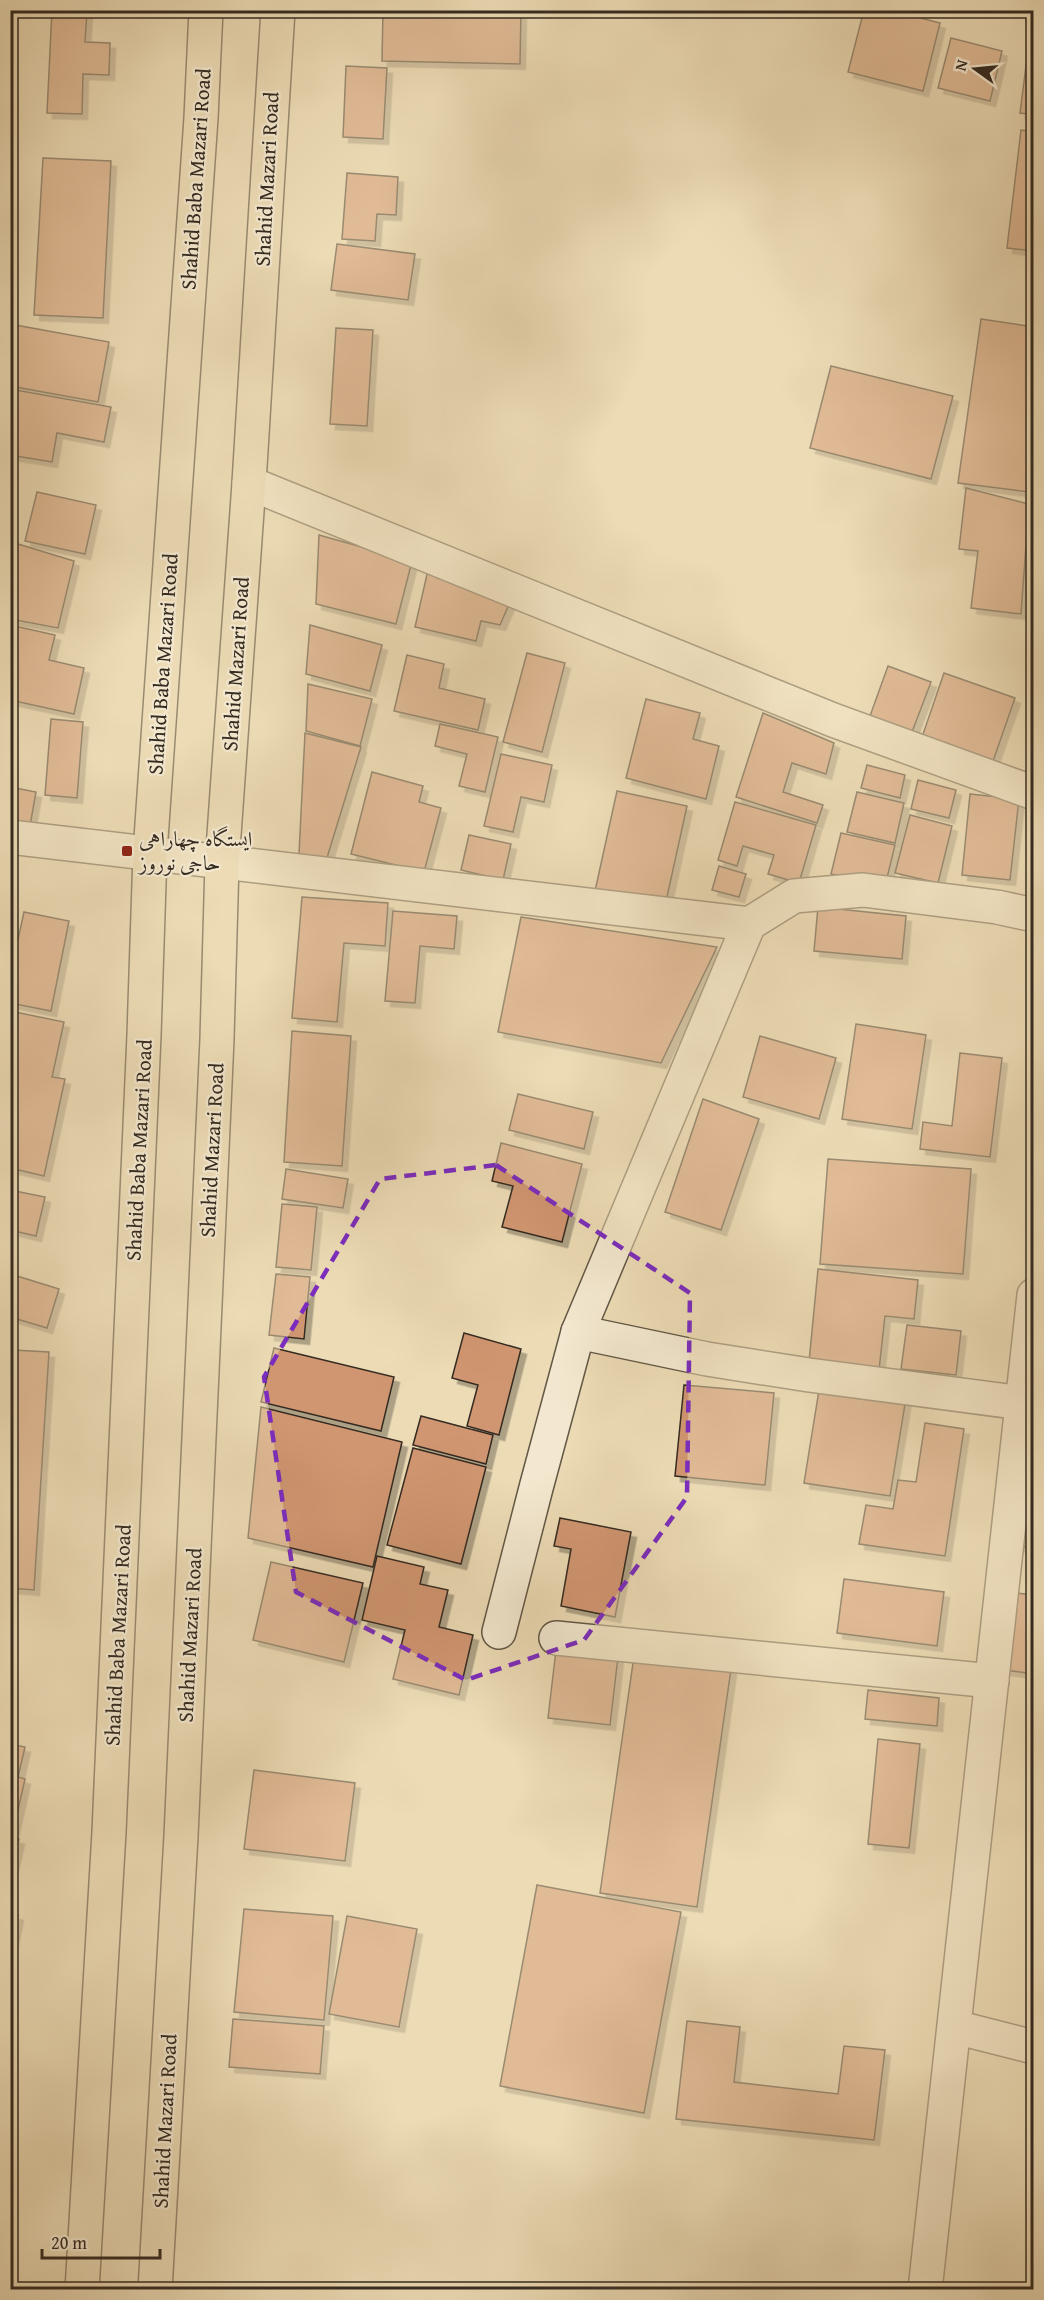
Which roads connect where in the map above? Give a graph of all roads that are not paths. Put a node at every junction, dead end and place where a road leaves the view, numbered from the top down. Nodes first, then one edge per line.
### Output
1 (207, 10) edge
2 (278, 10) edge
3 (249, 483) junction
4 (1034, 793) edge
5 (10, 837) edge
6 (150, 854) junction
7 (222, 863) junction
8 (1034, 915) edge
9 (749, 924) junction
10 (1034, 1295) edge
11 (578, 1332) junction
12 (1022, 1403) junction
13 (500, 1632) dead end
14 (556, 1638) dead end
15 (992, 1681) junction
16 (955, 2027) junction
17 (1034, 2047) edge
18 (82, 2289) edge
19 (155, 2289) edge
20 (925, 2289) edge

1 - 6 main road, Shahid Baba Mazari Road
2 - 3 main road, Shahid Mazari Road
3 - 4 street
3 - 7 main road, Shahid Mazari Road
5 - 6 street
6 - 7 street
6 - 18 main road, Shahid Baba Mazari Road
7 - 9 street
7 - 19 main road, Shahid Mazari Road
8 - 9 street
9 - 11 street
10 - 12 street
11 - 12 street
11 - 13 street
12 - 15 street
14 - 15 street
15 - 16 street
16 - 17 street
16 - 20 street

